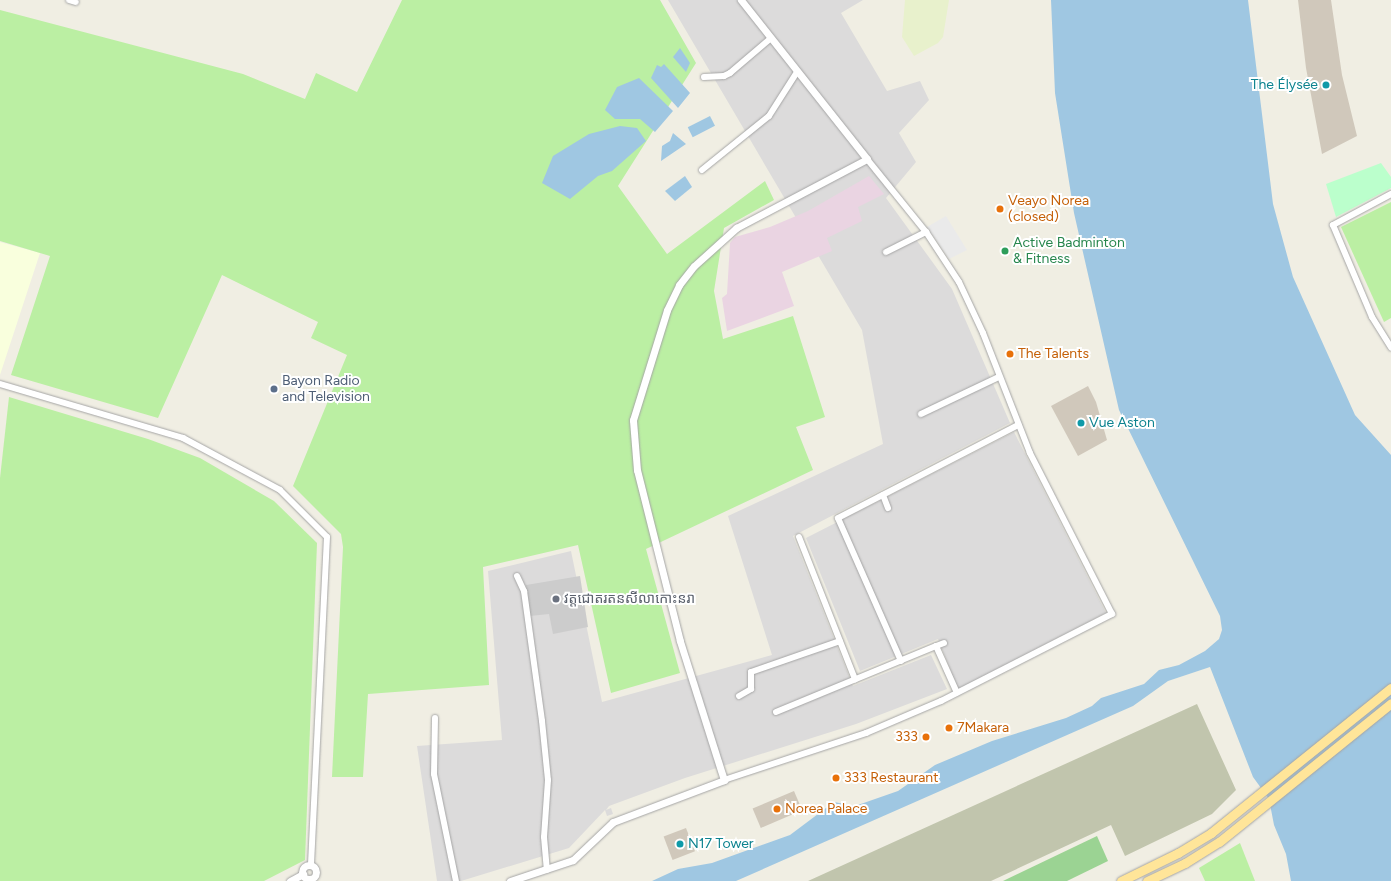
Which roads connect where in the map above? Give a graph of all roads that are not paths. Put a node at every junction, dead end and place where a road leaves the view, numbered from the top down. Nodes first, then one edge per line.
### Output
1 (70, 0) edge
2 (741, 0) edge
3 (76, 2) dead end
4 (771, 38) junction
5 (797, 72) junction
6 (704, 77) dead end
7 (867, 158) junction
8 (702, 170) dead end
9 (1391, 194) edge
10 (926, 232) junction
11 (886, 252) dead end
12 (1391, 348) edge
13 (999, 377) junction
14 (0, 384) edge
15 (921, 414) dead end
16 (1018, 425) junction
17 (883, 495) junction
18 (888, 508) dead end
19 (799, 537) dead end
20 (517, 576) dead end
21 (840, 641) junction
22 (944, 643) dead end
23 (936, 646) junction
24 (901, 661) junction
25 (855, 679) junction
26 (1391, 688) edge
27 (957, 693) junction
28 (739, 696) dead end
29 (1391, 704) edge
30 (776, 712) dead end
31 (435, 718) dead end
32 (724, 780) junction
33 (311, 865) junction
34 (547, 870) junction
35 (303, 874) junction
36 (316, 879) edge
37 (290, 881) edge
38 (456, 881) edge
39 (510, 881) edge
40 (1121, 881) edge
41 (1147, 881) edge

1 - 3 street
2 - 4 street
4 - 5 street
4 - 6 street
5 - 7 street
5 - 8 street
7 - 10 street
7 - 32 street
9 - 12 street
10 - 11 street
10 - 13 street
13 - 15 street
13 - 16 street
14 - 33 street
16 - 17 street
16 - 27 street
17 - 18 street
17 - 24 street
19 - 21 street
20 - 34 street
21 - 25 street
21 - 28 street
22 - 23 street
23 - 24 street
23 - 27 street
24 - 25 street
25 - 30 street
26 - 40 main road
27 - 32 street
29 - 41 main road
31 - 38 street
32 - 34 street
33 - 35 street
33 - 36 street
34 - 39 street
35 - 36 street
35 - 37 street

